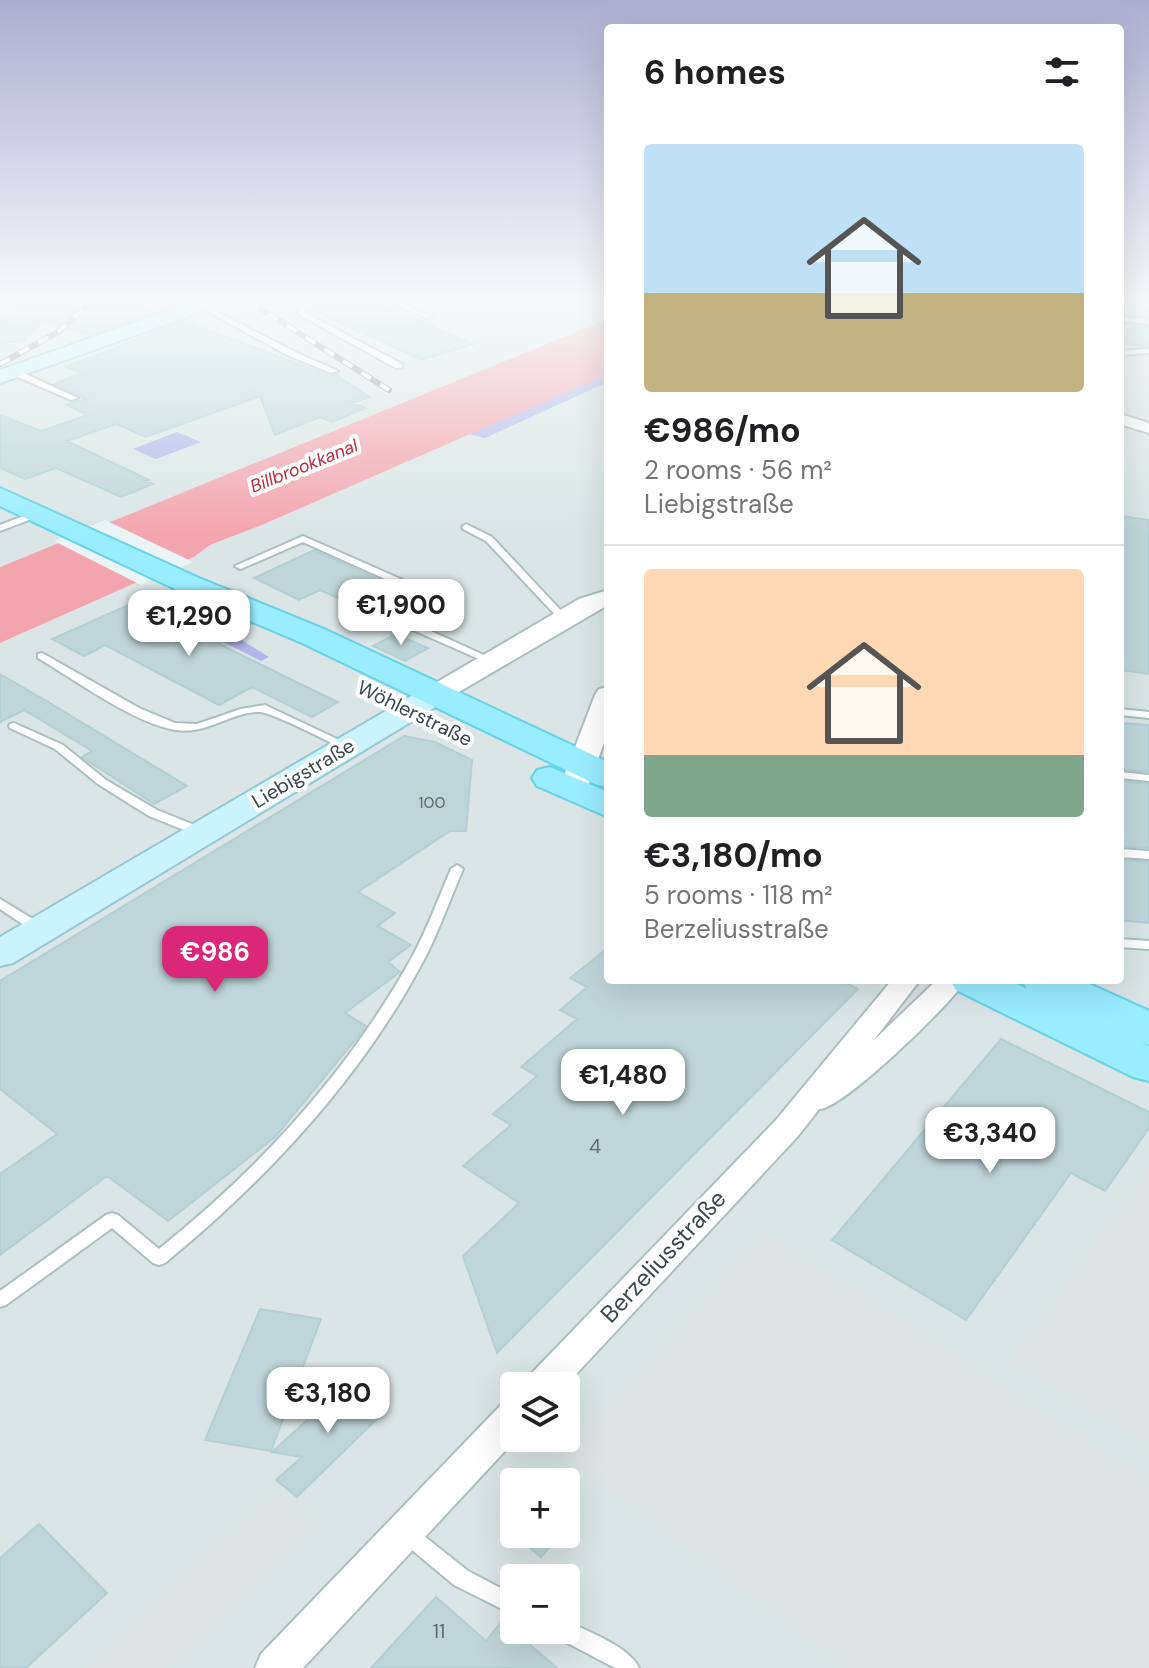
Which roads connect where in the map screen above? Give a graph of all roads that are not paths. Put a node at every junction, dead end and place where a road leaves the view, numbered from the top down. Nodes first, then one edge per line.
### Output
1 (20, 380) edge
2 (74, 398) dead end
3 (1124, 420) edge
4 (1149, 428) edge
5 (0, 496) edge
6 (51, 518) junction
7 (466, 527) dead end
8 (0, 528) edge
9 (240, 566) dead end
10 (604, 598) edge
11 (563, 618) junction
12 (42, 656) dead end
13 (492, 661) junction
14 (423, 702) junction
15 (604, 711) edge
16 (1124, 712) edge
17 (1149, 715) edge
18 (14, 726) dead end
19 (348, 747) junction
20 (1124, 775) edge
21 (588, 776) edge
22 (1149, 778) edge
23 (604, 800) edge
24 (203, 833) junction
25 (1124, 853) edge
26 (1149, 855) edge
27 (457, 869) dead end
28 (0, 903) edge
29 (41, 930) junction
30 (1124, 943) edge
31 (1149, 945) edge
32 (0, 954) edge
33 (904, 984) edge
34 (949, 984) edge
35 (979, 984) edge
36 (1052, 984) edge
37 (1149, 1029) edge
38 (1149, 1065) edge
39 (787, 1128) junction
40 (0, 1300) edge
41 (555, 1372) edge
42 (500, 1431) edge
43 (404, 1532) junction
44 (500, 1598) edge
45 (580, 1639) edge
46 (275, 1668) edge
47 (629, 1668) edge

1 - 2 lane
3 - 4 street
5 - 6 main road, Wöhlerstraße
6 - 8 lane
6 - 14 main road, Wöhlerstraße
7 - 11 lane
9 - 13 lane
10 - 11 street, Liebigstraße
11 - 13 street, Liebigstraße
12 - 19 lane
13 - 14 street, Liebigstraße
14 - 19 main road, Liebigstraße
14 - 21 main road, Wöhlerstraße
15 - 21 street
16 - 17 lane
18 - 24 lane
19 - 24 main road, Liebigstraße
20 - 22 lane
21 - 23 main road, Wöhlerstraße
24 - 29 main road, Liebigstraße
25 - 26 lane
27 - 40 lane
28 - 29 lane
29 - 32 main road, Liebigstraße
30 - 31 lane
33 - 39 street, Berzeliusstraße
34 - 39 street, Berzeliusstraße
35 - 38 main road
36 - 37 main road
39 - 41 street, Berzeliusstraße
42 - 43 street
43 - 44 lane
43 - 46 street
45 - 47 lane

